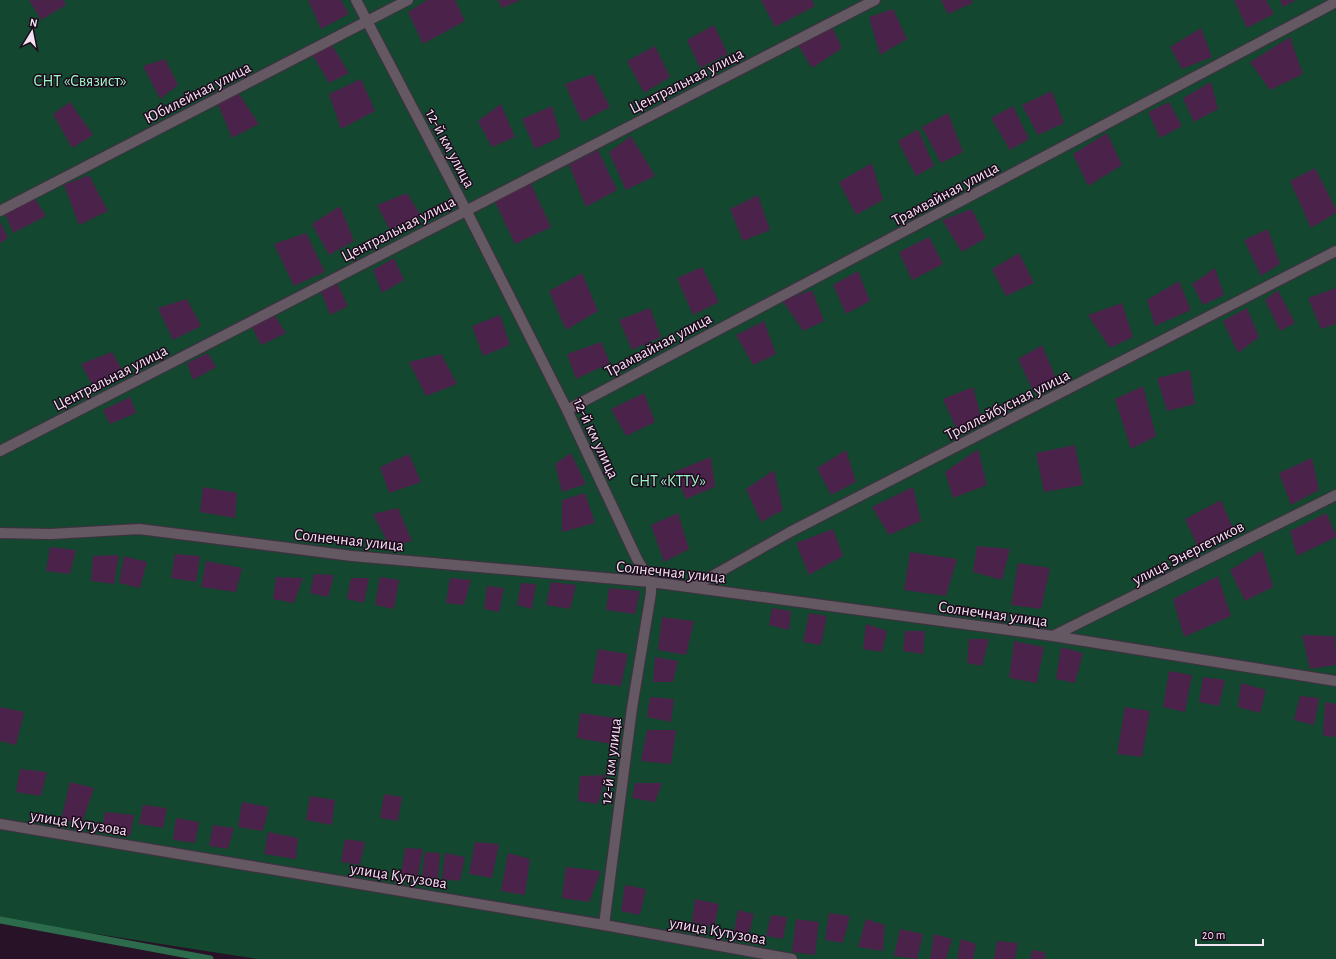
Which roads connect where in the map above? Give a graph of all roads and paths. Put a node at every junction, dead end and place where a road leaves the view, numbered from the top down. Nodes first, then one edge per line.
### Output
1 (356, 0) edge
2 (408, 0) edge
3 (875, 0) edge
4 (1336, 2) edge
5 (367, 20) junction
6 (466, 210) junction
7 (0, 211) edge
8 (1336, 251) edge
9 (567, 410) junction
10 (0, 452) edge
11 (1336, 495) edge
12 (0, 533) edge
13 (651, 582) junction
14 (693, 587) junction
15 (1053, 636) junction
16 (1336, 681) edge
17 (0, 824) edge
18 (604, 925) junction
19 (792, 959) edge

1 - 5 street, 12-й км улица
2 - 5 street, Юбилейная улица
3 - 6 street, Центральная улица
4 - 9 street, Трамвайная улица
5 - 6 street, 12-й км улица
5 - 7 street, Юбилейная улица
6 - 9 street, 12-й км улица
6 - 10 street, Центральная улица
8 - 14 street, Троллейбусная улица
9 - 13 street, 12-й км улица
11 - 15 street, улица Энергетиков
12 - 13 street, Солнечная улица
13 - 14 street, Солнечная улица
13 - 18 street, 12-й км улица
14 - 15 street, Солнечная улица
15 - 16 street, Солнечная улица
17 - 18 street, улица Кутузова
18 - 19 street, улица Кутузова

